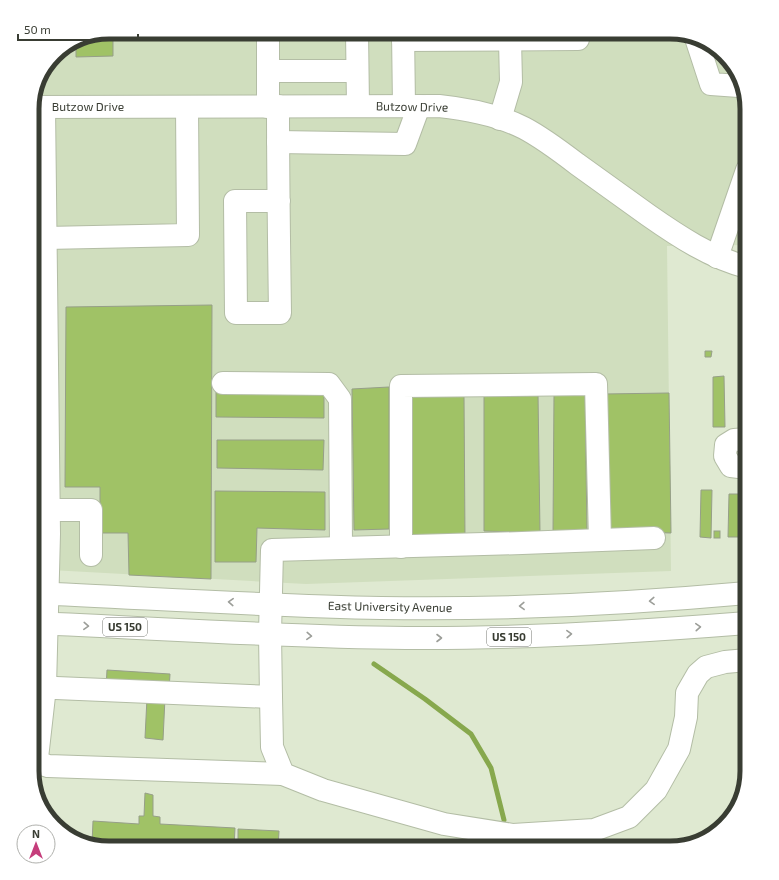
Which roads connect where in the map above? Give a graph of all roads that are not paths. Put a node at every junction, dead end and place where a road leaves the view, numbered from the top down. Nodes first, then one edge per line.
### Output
1 (357, 39) edge
2 (403, 39) edge
3 (483, 39) edge
4 (578, 39) dead end
5 (510, 40) junction
6 (268, 41) dead end
7 (698, 45) edge
8 (268, 71) junction
9 (358, 71) junction
10 (736, 86) edge
11 (273, 106) junction
12 (358, 106) junction
13 (411, 106) junction
14 (39, 107) edge
15 (187, 107) junction
16 (500, 119) junction
17 (39, 123) edge
18 (278, 142) junction
19 (740, 190) edge
20 (279, 201) junction
21 (46, 238) junction
22 (717, 257) junction
23 (740, 265) edge
24 (223, 383) dead end
25 (40, 408) edge
26 (740, 440) edge
27 (740, 467) edge
28 (43, 514) edge
29 (654, 538) dead end
30 (600, 540) junction
31 (401, 547) junction
32 (341, 548) junction
33 (92, 555) dead end
34 (40, 593) edge
35 (740, 594) edge
36 (270, 604) junction
37 (39, 623) edge
38 (740, 624) edge
39 (270, 634) junction
40 (740, 661) edge
41 (39, 687) edge
42 (271, 697) junction
43 (39, 760) edge
44 (284, 774) junction

1 - 9 main road
2 - 13 main road
3 - 5 main road
4 - 5 main road
5 - 16 main road
6 - 8 main road
7 - 10 main road
8 - 9 main road
8 - 11 main road
9 - 12 main road
11 - 12 main road, Butzow Drive
11 - 15 main road, Butzow Drive
11 - 18 main road
12 - 13 main road, Butzow Drive
13 - 16 main road, Butzow Drive
13 - 18 main road
14 - 15 main road, Butzow Drive
15 - 21 main road
16 - 22 main road, Butzow Drive
17 - 21 main road
18 - 20 main road
19 - 22 main road
20 - 20 main road
21 - 25 main road
22 - 23 main road, Butzow Drive
24 - 32 main road
25 - 28 main road
26 - 27 main road
28 - 33 main road
28 - 34 main road
29 - 30 main road
30 - 31 main road
30 - 31 main road
31 - 32 main road
32 - 36 main road
36 -> 34 main road, East University Avenue
34 - 37 main road
35 -> 36 main road, East University Avenue
36 - 39 main road
37 -> 39 main road, US 150
37 - 41 main road
39 -> 38 main road, US 150
39 - 42 main road
40 - 44 main road
41 - 42 main road
42 - 44 main road
43 - 44 main road

